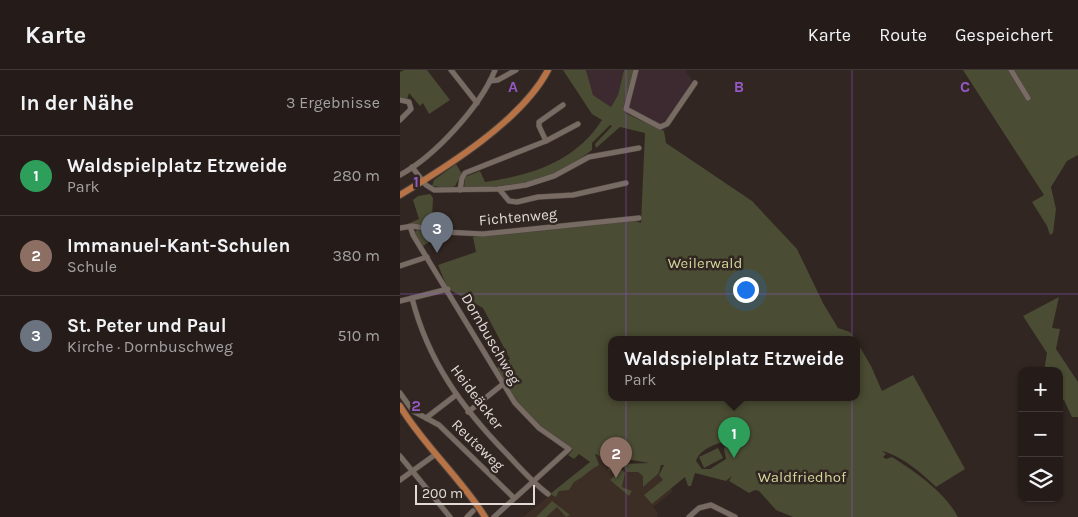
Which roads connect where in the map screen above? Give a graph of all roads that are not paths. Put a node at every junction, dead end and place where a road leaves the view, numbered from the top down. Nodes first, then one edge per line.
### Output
1 (451, 70) edge
2 (495, 70) edge
3 (516, 70) edge
4 (548, 70) edge
5 (636, 70) edge
6 (1012, 70) edge
7 (490, 81) junction
8 (695, 83) dead end
9 (1028, 98) dead end
10 (400, 100) edge
11 (477, 103) junction
12 (562, 104) dead end
13 (400, 120) edge
14 (578, 124) dead end
15 (546, 141) junction
16 (639, 148) dead end
17 (412, 167) junction
18 (400, 175) edge
19 (423, 181) junction
20 (626, 184) dead end
21 (498, 189) junction
22 (460, 190) junction
23 (400, 195) edge
24 (639, 218) dead end
25 (410, 226) junction
26 (400, 228) edge
27 (427, 257) junction
28 (400, 266) edge
29 (448, 289) junction
30 (412, 298) junction
31 (400, 301) edge
32 (502, 384) junction
33 (400, 394) edge
34 (456, 395) junction
35 (400, 406) edge
36 (468, 412) junction
37 (426, 418) junction
38 (436, 454) junction
39 (400, 456) edge
40 (412, 472) junction
41 (400, 480) edge
42 (532, 481) junction
43 (548, 494) dead end
44 (514, 498) junction
45 (473, 511) dead end
46 (450, 517) edge
47 (467, 517) edge
48 (484, 517) edge
49 (494, 517) edge
50 (689, 517) edge
51 (735, 517) edge

1 - 11 street
2 - 7 street
3 - 7 street
4 - 19 main road
5 - 8 street
6 - 9 street
7 - 11 street
10 - 13 street
11 - 17 street
12 - 15 street
14 - 15 street
15 - 22 street
16 - 21 street
17 - 18 street
17 - 19 street
19 - 22 street
19 - 23 main road
20 - 21 street
21 - 22 street
24 - 25 street, Fichtenweg
25 - 26 street, Fichtenweg
25 - 27 street, Dornbuschweg
27 - 28 street
27 - 29 street, Dornbuschweg
29 - 30 street
29 - 32 street, Dornbuschweg
30 - 31 street
30 - 34 street, Heideäcker
32 - 36 street
32 - 42 street, Dornbuschweg
33 - 37 street, Reuteweg
34 - 36 street, Heideäcker
34 - 37 street
35 - 38 main road
36 - 42 street, Heideäcker
37 - 44 street, Reuteweg
38 - 40 street
38 - 48 main road
39 - 40 street
40 - 41 street
40 - 46 street
42 - 43 street, Heideäcker
42 - 44 street
44 - 49 street
45 - 47 street
50 - 51 street

